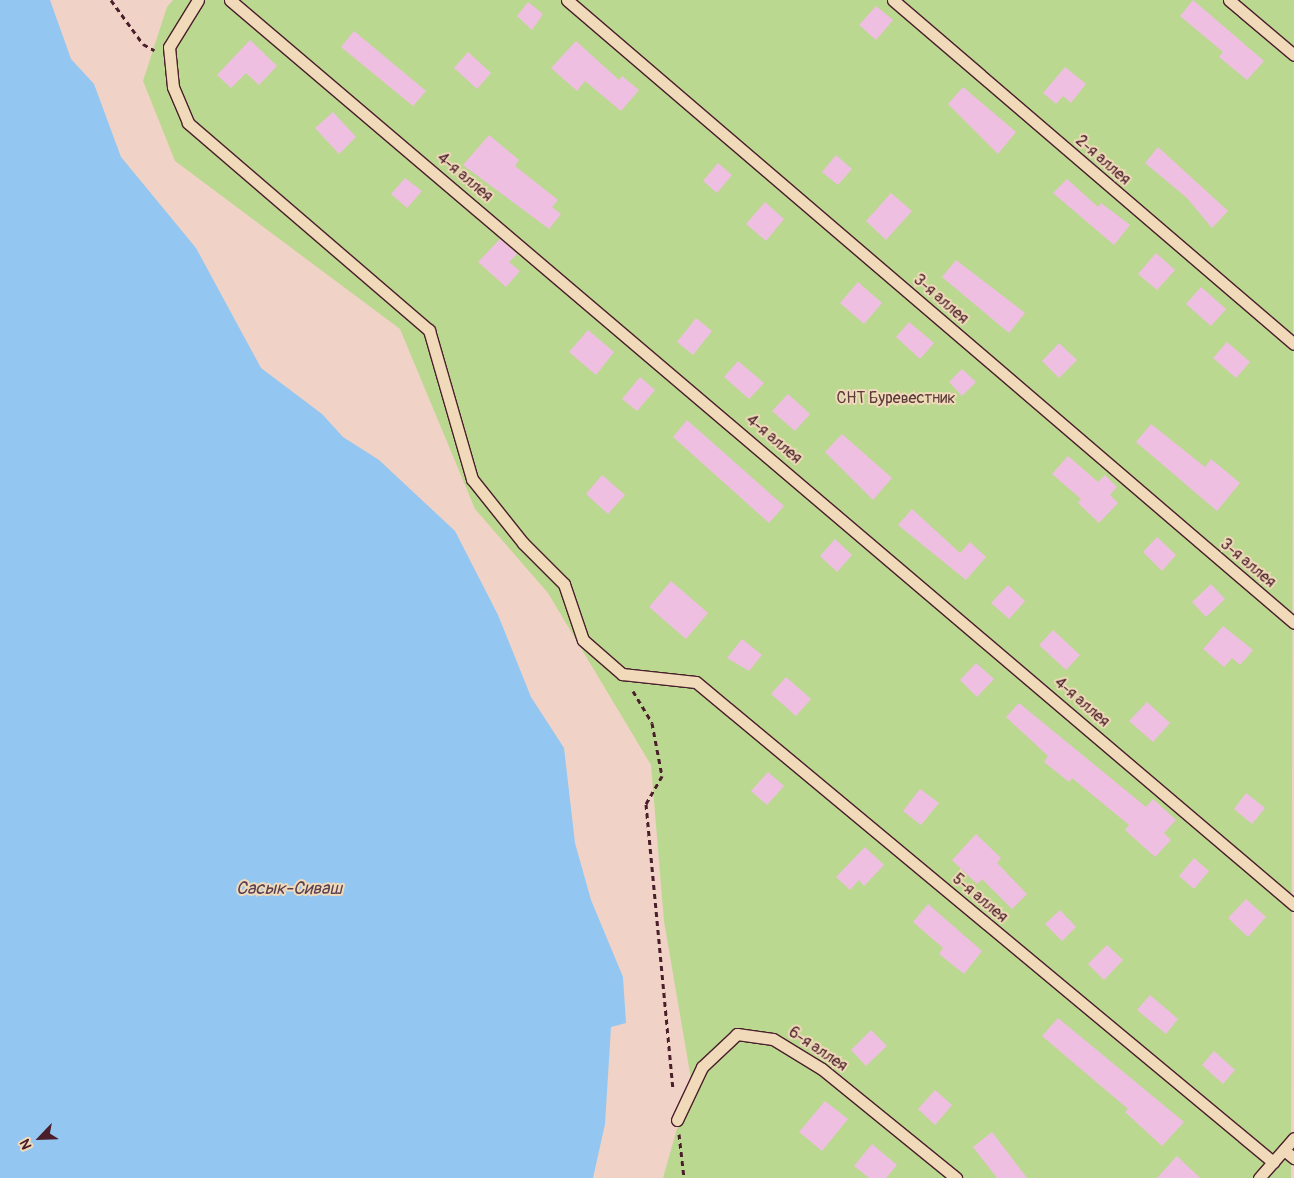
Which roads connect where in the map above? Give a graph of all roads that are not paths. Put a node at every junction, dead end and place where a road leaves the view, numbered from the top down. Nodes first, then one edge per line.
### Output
1 (198, 0) edge
2 (230, 0) edge
3 (567, 0) edge
4 (893, 0) edge
5 (1229, 0) edge
6 (1294, 55) edge
7 (1294, 344) edge
8 (1294, 623) edge
9 (1294, 905) edge
10 (677, 1120) road end
11 (1294, 1138) edge
12 (1284, 1150) junction
13 (1294, 1158) edge
14 (1273, 1162) junction
15 (956, 1178) edge
16 (1259, 1178) edge

1 - 14 lane, 5-я аллея
2 - 9 lane, 4-я аллея
3 - 8 lane, 3-я аллея
4 - 7 lane, 2-я аллея
5 - 6 lane
10 - 15 lane, 6-я аллея
11 - 12 lane
12 - 13 lane
12 - 14 lane
14 - 16 lane

